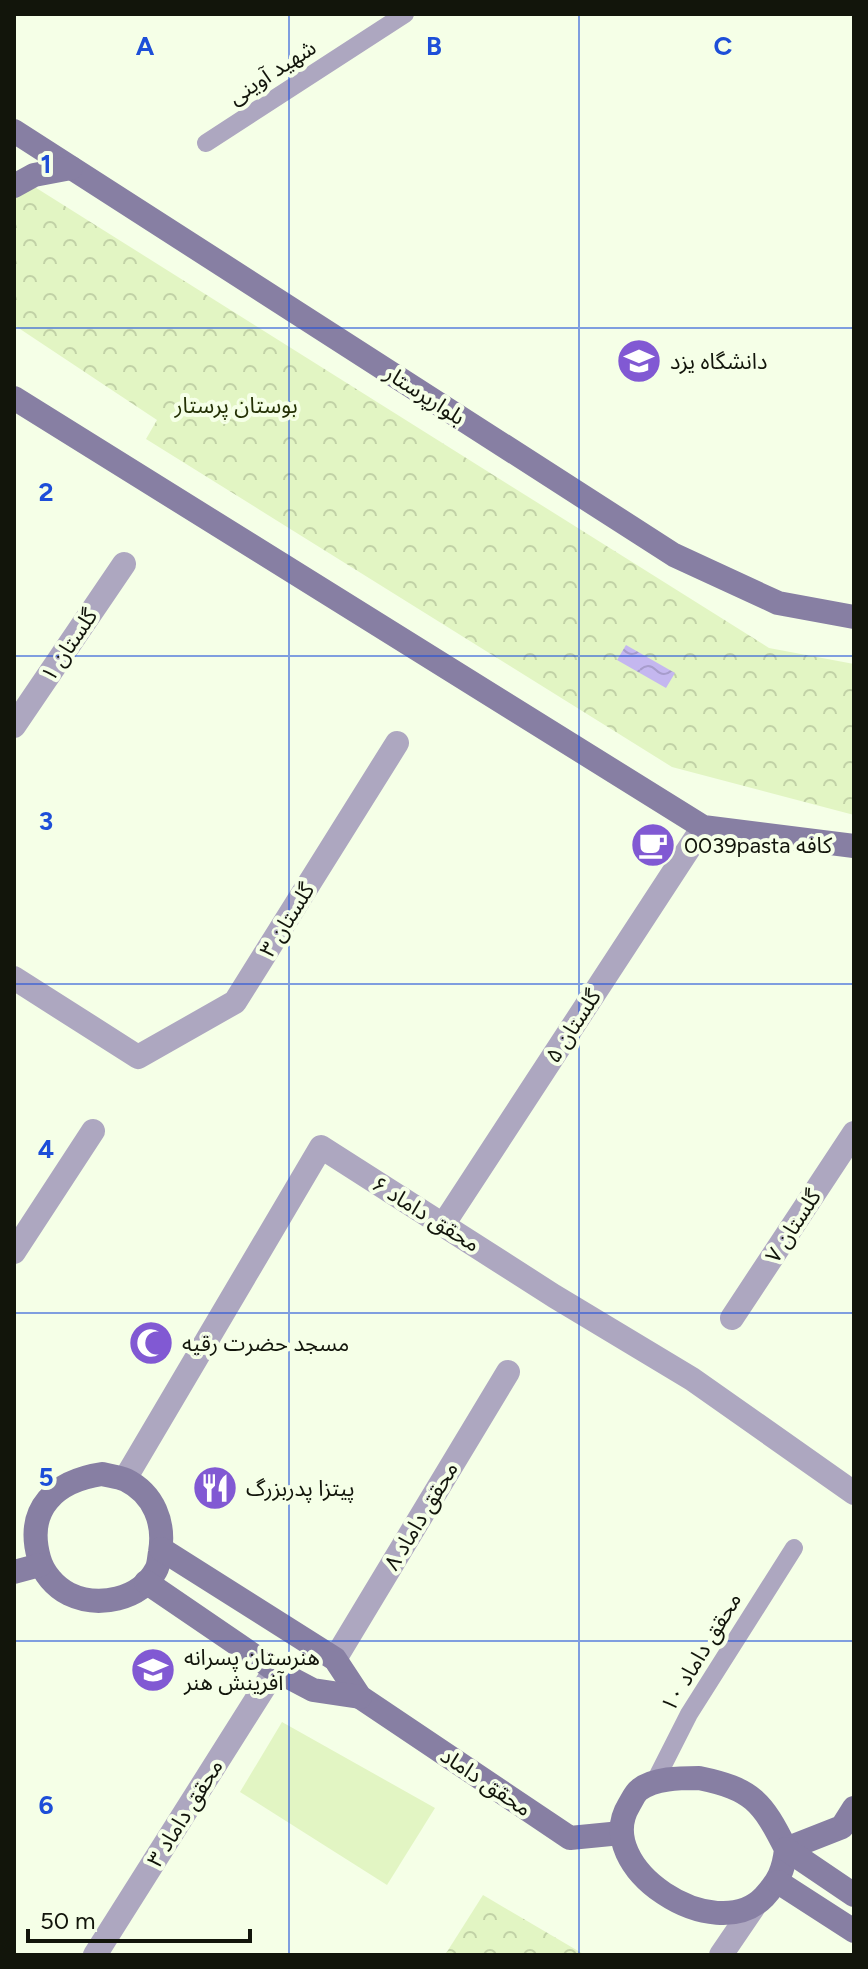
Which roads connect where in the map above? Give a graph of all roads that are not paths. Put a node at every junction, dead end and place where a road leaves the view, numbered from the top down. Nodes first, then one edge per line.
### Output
1 (405, 14) edge
2 (14, 131) edge
3 (206, 143) dead end
4 (71, 168) junction
5 (14, 186) edge
6 (14, 398) edge
7 (124, 564) dead end
8 (854, 617) edge
9 (14, 726) edge
10 (397, 743) dead end
11 (703, 827) junction
12 (854, 846) edge
13 (14, 978) edge
14 (93, 1131) dead end
15 (854, 1133) edge
16 (443, 1225) junction
17 (14, 1252) edge
18 (732, 1318) dead end
19 (508, 1372) dead end
20 (125, 1479) junction
21 (854, 1493) edge
22 (794, 1548) dead end
23 (161, 1549) junction
24 (40, 1565) junction
25 (14, 1572) edge
26 (146, 1582) junction
27 (335, 1659) junction
28 (275, 1670) junction
29 (360, 1697) junction
30 (654, 1783) junction
31 (848, 1818) edge
32 (621, 1833) junction
33 (786, 1849) junction
34 (778, 1882) junction
35 (854, 1895) edge
36 (753, 1908) junction
37 (854, 1931) edge
38 (95, 1955) edge
39 (721, 1955) edge

1 - 3 lane, شهید آوینی
2 - 4 street, بلوارپرستار
4 - 5 street
4 - 8 street, بلوارپرستار
6 - 11 street
7 - 9 street, گلستان ۱
10 - 13 street, گلستان ۳
11 - 12 street
11 - 16 street, گلستان ۵
14 - 17 street
15 - 18 street, گلستان ۷
16 - 20 street, محقق داماد ۶
16 - 21 street, محقق داماد ۶
19 - 27 street, محقق داماد ۸
20 - 23 street
20 - 24 street
22 - 30 lane, محقق داماد ۱۰
23 - 26 street
23 - 27 street, محقق داماد
24 - 25 street
24 - 26 street
26 - 28 street, محقق داماد
27 - 29 street, محقق داماد
28 - 29 street, محقق داماد
28 - 38 street, محقق داماد ۳
29 - 32 street, محقق داماد
30 - 32 street
30 - 33 street
31 - 33 street
32 - 36 street
33 - 34 street
33 - 35 street
34 - 36 street
34 - 37 street
36 - 39 street

